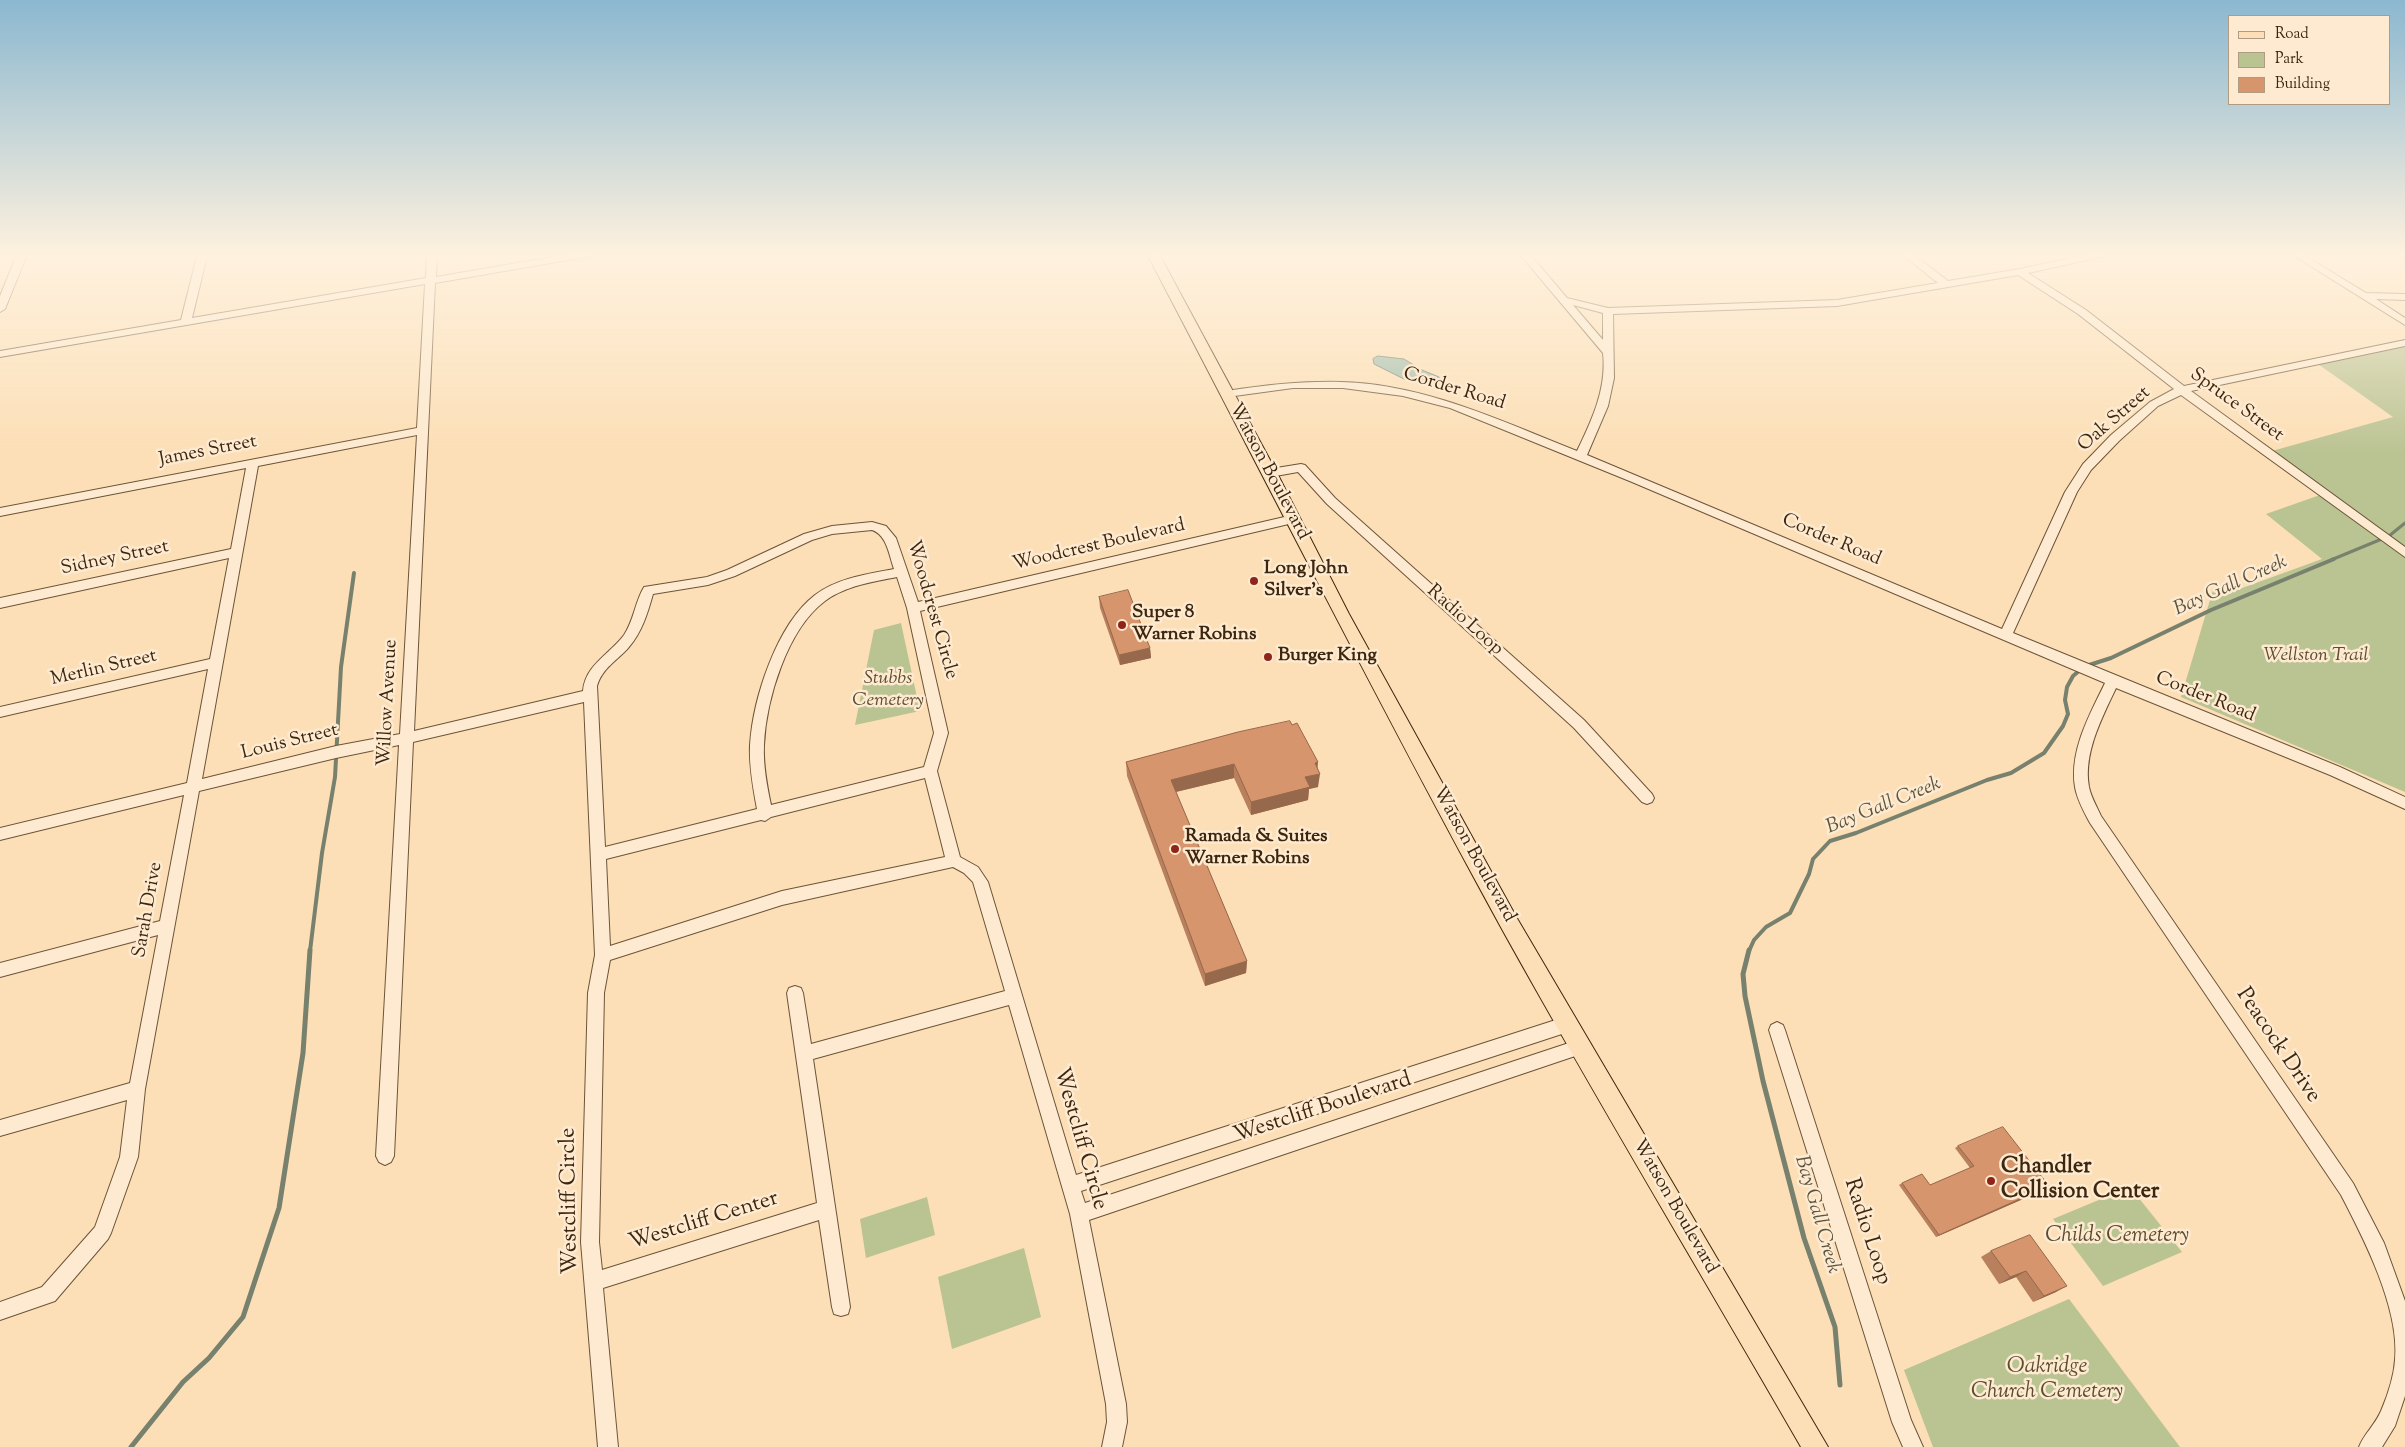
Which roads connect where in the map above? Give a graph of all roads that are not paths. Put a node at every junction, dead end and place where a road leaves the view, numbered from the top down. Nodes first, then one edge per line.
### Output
1 (195, 320) edge
2 (428, 320) edge
3 (1188, 320) edge
4 (1580, 320) edge
5 (1608, 320) edge
6 (2092, 320) edge
7 (186, 321) joint
8 (2405, 343) edge
9 (1608, 353) junction
10 (0, 354) edge
11 (2182, 390) junction
12 (1227, 394) junction
13 (424, 430) junction
14 (1581, 456) junction
15 (253, 462) junction
16 (1270, 472) junction
17 (0, 512) edge
18 (1293, 519) junction
19 (2402, 550) edge
20 (237, 552) junction
21 (899, 572) junction
22 (0, 603) edge
23 (912, 608) junction
24 (2006, 635) junction
25 (217, 662) junction
26 (2113, 681) junction
27 (590, 695) junction
28 (0, 712) edge
29 (406, 738) junction
30 (930, 771) junction
31 (191, 788) junction
32 (1647, 798) dead end
33 (2405, 803) edge
34 (765, 814) junction
35 (0, 834) edge
36 (598, 855) junction
37 (954, 861) junction
38 (167, 926) junction
39 (603, 955) junction
40 (0, 970) edge
41 (795, 993) dead end
42 (1014, 996) junction
43 (1568, 1024) junction
44 (1777, 1030) dead end
45 (1581, 1047) junction
46 (804, 1054) junction
47 (137, 1089) junction
48 (0, 1128) edge
49 (384, 1156) dead end
50 (1070, 1186) junction
51 (827, 1209) junction
52 (1078, 1214) junction
53 (595, 1281) junction
54 (841, 1307) dead end
55 (0, 1311) edge
56 (608, 1447) edge
57 (1112, 1447) edge
58 (1815, 1447) edge
59 (1913, 1447) edge
60 (2369, 1447) edge

1 - 7 street
2 - 13 street, Willow Avenue
3 - 12 main road, Watson Boulevard
4 - 9 street
5 - 9 street
6 - 11 street, Spruce Street
7 - 10 street
8 - 11 street, Oak Street
9 - 14 street
11 - 19 street, Spruce Street
11 - 24 street, Oak Street
12 - 14 street, Corder Road
12 - 16 main road, Watson Boulevard
13 - 15 street, James Street
13 - 29 street, Willow Avenue
14 - 24 street, Corder Road
15 - 17 street, James Street
15 - 20 street, Sarah Drive
16 - 18 main road, Watson Boulevard
16 - 32 street, Radio Loop
18 - 23 street, Woodcrest Boulevard
18 - 43 main road, Watson Boulevard
20 - 22 street, Sidney Street
20 - 25 street, Sarah Drive
21 - 23 street, Woodcrest Circle
21 - 27 street, Woodcrest Circle
21 - 34 street
23 - 30 street, Woodcrest Circle
24 - 26 street, Corder Road
25 - 28 street, Merlin Street
25 - 31 street, Sarah Drive
26 - 33 street, Corder Road
26 - 60 street, Peacock Drive
27 - 29 street, Louis Street
27 - 36 street, Woodcrest Circle
29 - 31 street, Louis Street
29 - 49 street, Willow Avenue
30 - 34 street
30 - 37 street
31 - 35 street, Louis Street
31 - 38 street, Sarah Drive
34 - 36 street
36 - 39 street, Westcliff Circle
37 - 39 street
37 - 42 street, Westcliff Circle
38 - 40 street
38 - 47 street, Sarah Drive
39 - 53 street, Westcliff Circle
41 - 46 street
42 - 46 street
42 - 50 street, Westcliff Circle
43 - 45 main road, Watson Boulevard
43 - 50 street, Westcliff Boulevard
44 - 59 street, Radio Loop
45 - 52 street, Westcliff Boulevard
45 - 58 main road, Watson Boulevard
46 - 51 street
47 - 48 street
47 - 55 street, Sarah Drive
50 - 52 street, Westcliff Circle
51 - 53 street, Westcliff Center
51 - 54 street
52 - 57 street, Westcliff Circle
53 - 56 street, Westcliff Circle

